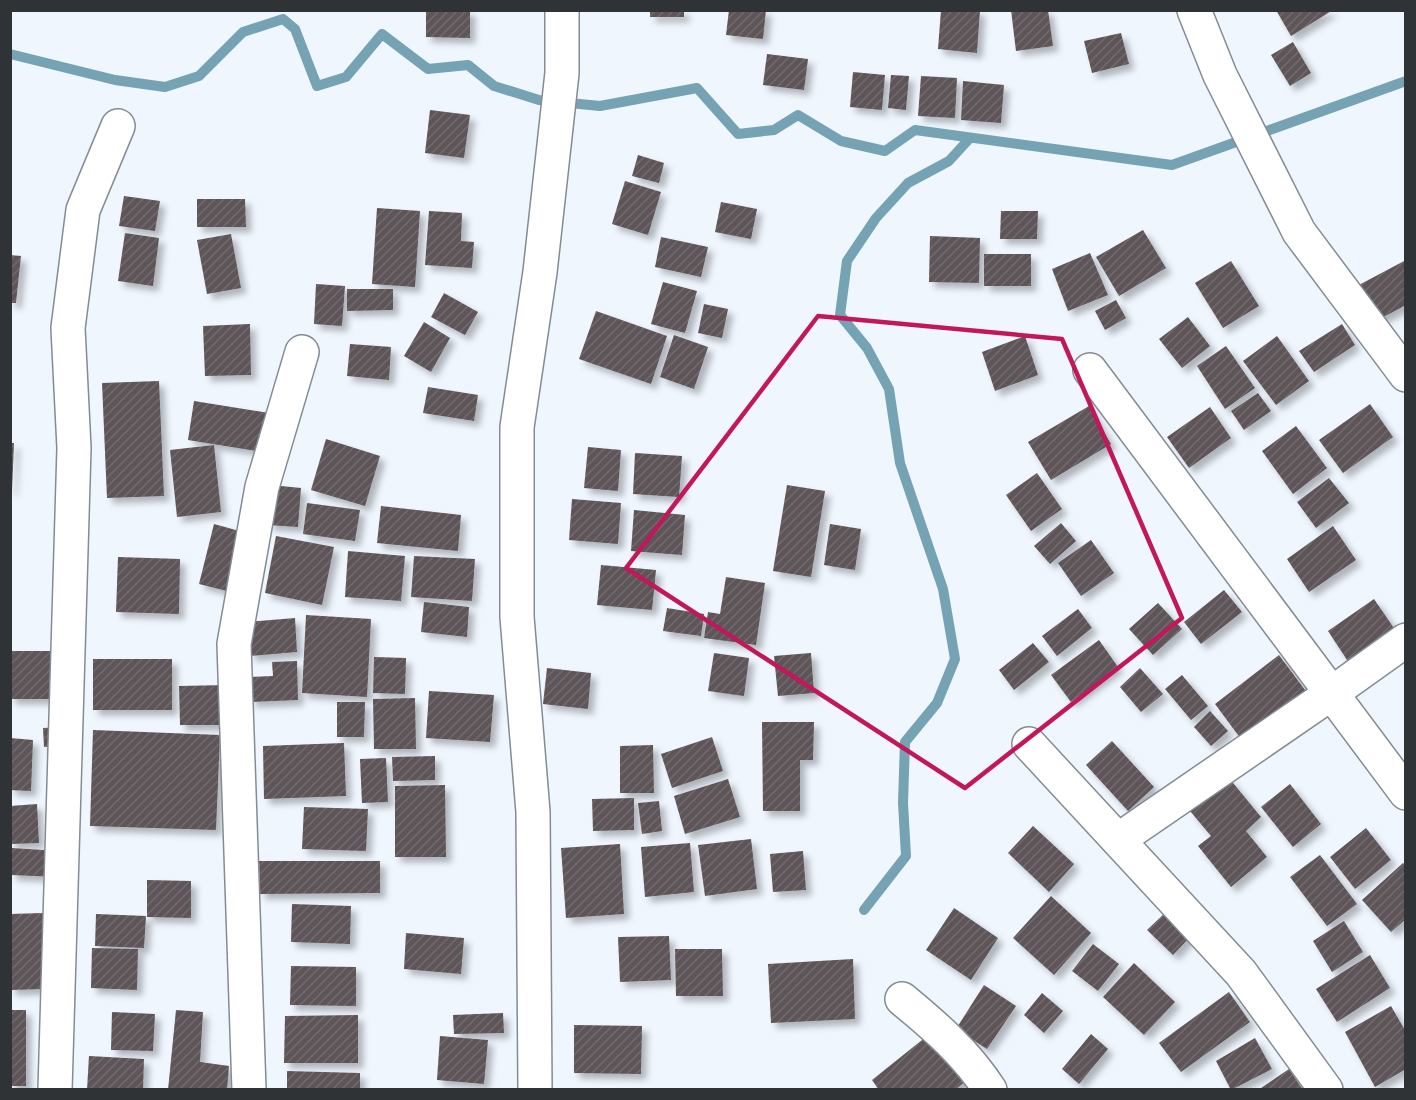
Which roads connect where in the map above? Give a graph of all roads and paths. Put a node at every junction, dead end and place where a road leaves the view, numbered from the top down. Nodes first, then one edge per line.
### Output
1 (562, 10) edge
2 (1194, 10) edge
3 (118, 126) dead end
4 (303, 352) dead end
5 (1090, 370) dead end
6 (1406, 375) edge
7 (1406, 640) edge
8 (1332, 693) junction
9 (1029, 744) dead end
10 (1406, 793) edge
11 (1118, 840) junction
12 (902, 999) dead end
13 (55, 1089) edge
14 (249, 1089) edge
15 (535, 1089) edge
16 (990, 1089) edge
17 (1326, 1089) edge

1 - 15 street
2 - 6 street
3 - 13 street
4 - 14 street
5 - 8 street
7 - 8 street
8 - 10 street
8 - 11 street
9 - 11 street
11 - 17 street
12 - 16 street

